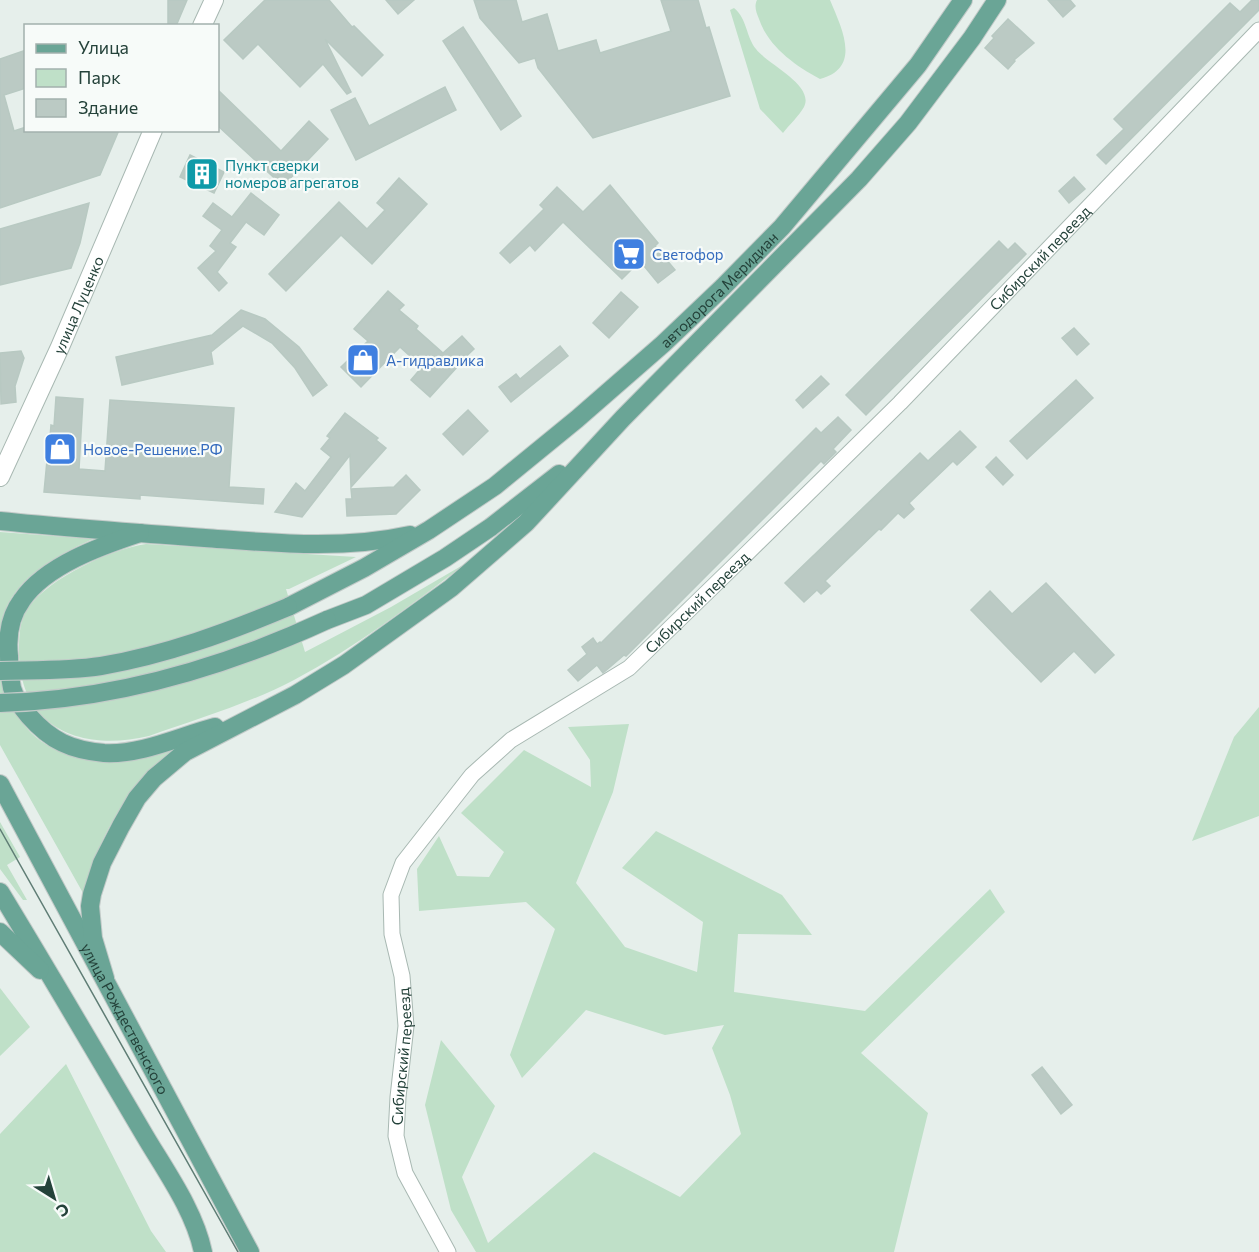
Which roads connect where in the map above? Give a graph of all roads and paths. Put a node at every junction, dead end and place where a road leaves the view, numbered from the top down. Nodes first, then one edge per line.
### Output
1 (214, 0) edge
2 (963, 0) edge
3 (997, 0) edge
4 (203, 24) edge
5 (1259, 30) edge
6 (152, 132) edge
7 (623, 418) junction
8 (0, 477) edge
9 (0, 521) edge
10 (429, 530) junction
11 (140, 533) junction
12 (0, 671) edge
13 (0, 703) edge
14 (252, 717) junction
15 (0, 784) edge
16 (0, 892) edge
17 (0, 932) edge
18 (105, 978) junction
19 (56, 985) junction
20 (199, 1231) junction
21 (203, 1252) edge
22 (214, 1252) edge
23 (249, 1252) edge
24 (448, 1252) edge

1 - 4 street
2 - 10 main road, автодорога Меридиан
3 - 7 main road, автодорога Меридиан
5 - 24 street, Сибирский переезд
6 - 8 street, улица Луценко
7 - 13 main road, bridge
7 - 14 main road
9 - 11 main road
10 - 11 main road
10 - 12 main road, автодорога Меридиан, bridge
11 - 14 main road
14 - 18 main road
15 - 18 main road, улица Рождественского
16 - 19 main road
17 - 19 main road
18 - 23 main road, улица Рождественского
19 - 20 main road
20 - 21 main road
20 - 22 main road

